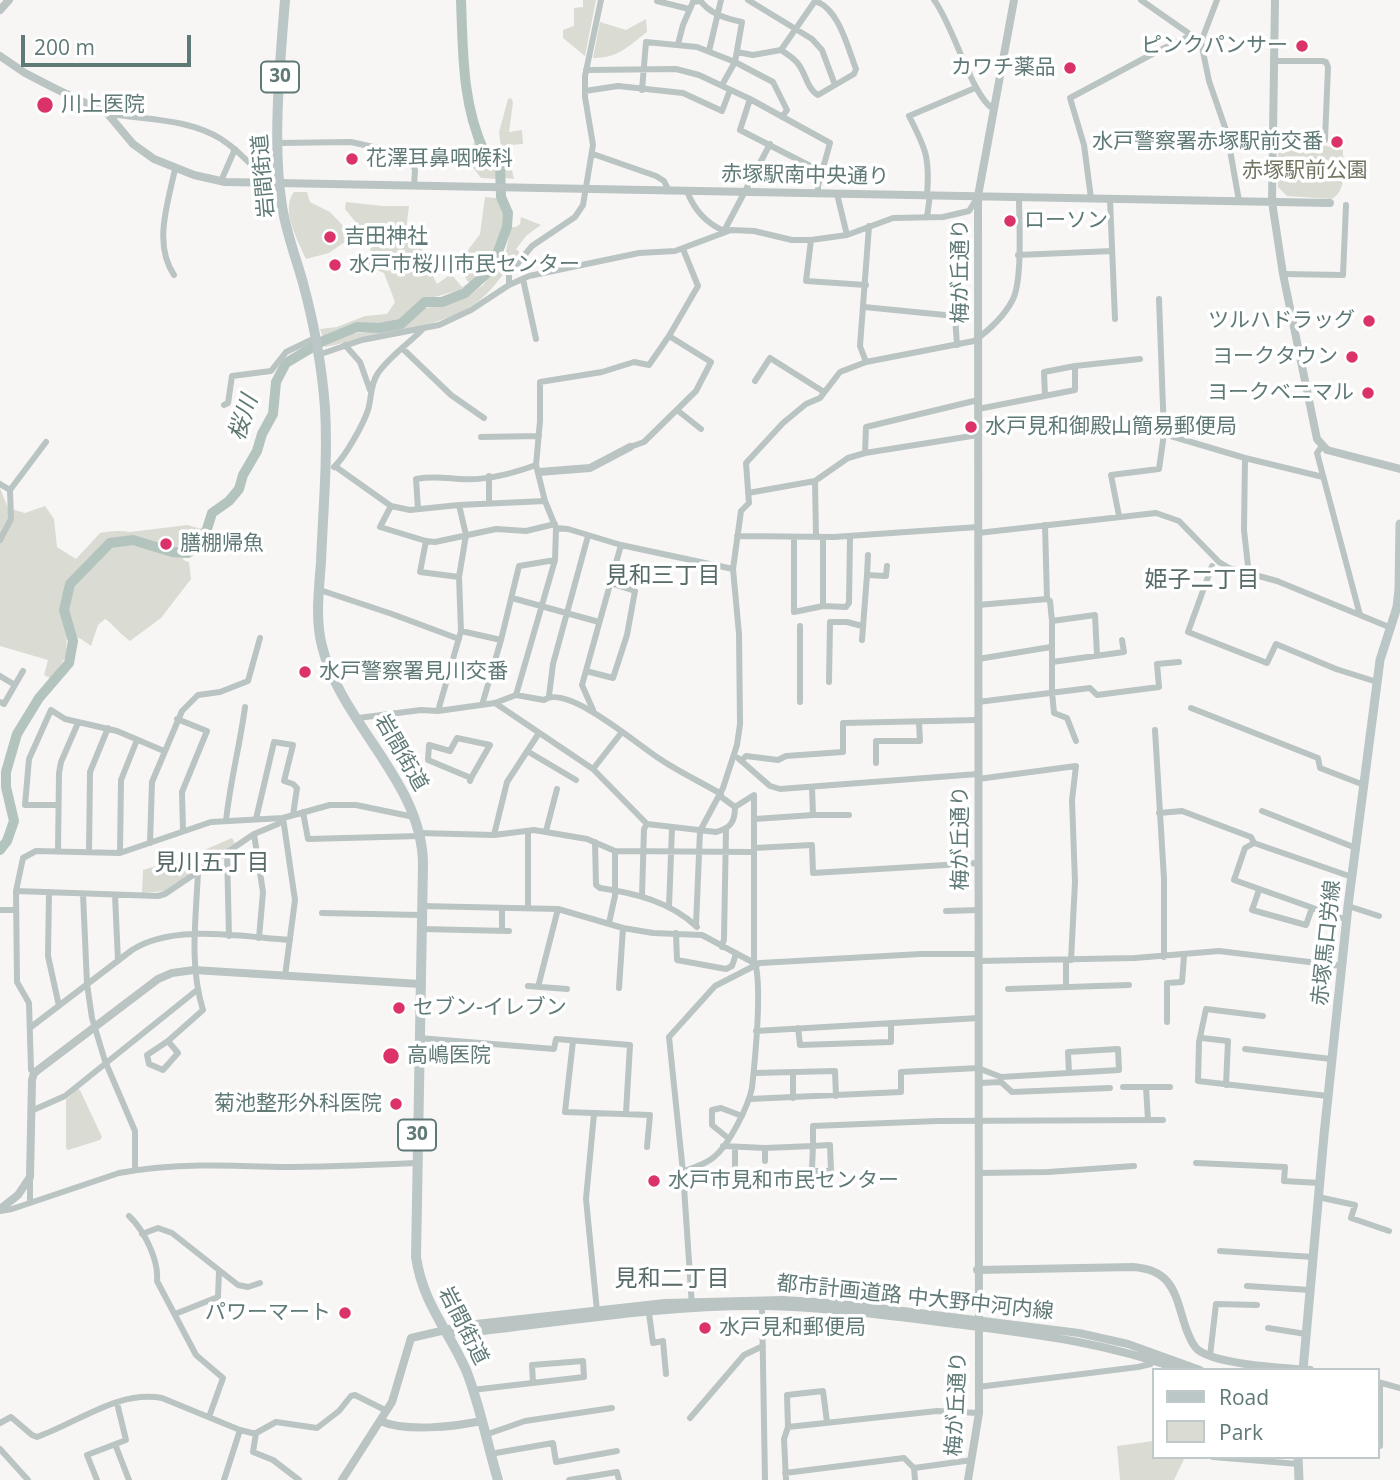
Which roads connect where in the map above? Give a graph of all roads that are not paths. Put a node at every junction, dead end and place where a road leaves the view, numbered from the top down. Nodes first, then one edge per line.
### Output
1 (9, 0) edge
2 (285, 0) edge
3 (601, 0) edge
4 (700, 0) edge
5 (721, 0) edge
6 (748, 0) edge
7 (934, 0) edge
8 (1014, 0) edge
9 (1141, 0) edge
10 (1217, 0) edge
11 (1275, 0) edge
12 (657, 1) edge
13 (689, 9) junction
14 (0, 10) edge
15 (717, 13) junction
16 (795, 28) junction
17 (1190, 36) junction
18 (1201, 43) junction
19 (678, 44) junction
20 (780, 50) junction
21 (709, 51) junction
22 (737, 52) junction
23 (0, 56) edge
24 (1274, 61) junction
25 (735, 62) junction
26 (586, 70) junction
27 (644, 70) junction
28 (722, 85) junction
29 (835, 85) junction
30 (975, 88) junction
31 (642, 90) junction
32 (730, 90) junction
33 (585, 91) junction
34 (750, 99) junction
35 (995, 108) junction
36 (111, 116) junction
37 (782, 117) junction
38 (1273, 141) junction
39 (278, 143) junction
40 (770, 144) junction
41 (235, 149) junction
42 (593, 154) junction
43 (175, 169) junction
44 (258, 172) dead end
45 (822, 172) junction
46 (221, 181) junction
47 (279, 183) junction
48 (414, 186) junction
49 (587, 189) junction
50 (669, 191) junction
51 (687, 191) junction
52 (746, 192) junction
53 (818, 194) junction
54 (837, 194) junction
55 (928, 195) junction
56 (978, 196) junction
57 (1019, 197) junction
58 (1091, 198) junction
59 (1110, 199) junction
60 (1239, 201) junction
61 (1272, 202) junction
62 (1330, 203) dead end
63 (1346, 205) dead end
64 (927, 217) junction
65 (869, 226) junction
66 (724, 232) junction
67 (847, 235) junction
68 (811, 240) junction
69 (683, 249) junction
70 (1112, 251) junction
71 (1018, 255) junction
72 (1283, 274) junction
73 (174, 275) dead end
74 (523, 279) junction
75 (509, 285) junction
76 (866, 285) junction
77 (1159, 299) dead end
78 (864, 307) junction
79 (1115, 319) dead end
80 (424, 329) junction
81 (669, 336) junction
82 (978, 338) junction
83 (536, 339) dead end
84 (345, 345) junction
85 (957, 345) junction
86 (317, 346) junction
87 (402, 348) junction
88 (1140, 359) dead end
89 (866, 362) junction
90 (1075, 366) junction
91 (755, 381) dead end
92 (370, 390) junction
93 (824, 392) junction
94 (1045, 396) junction
95 (978, 404) junction
96 (224, 405) dead end
97 (677, 410) junction
98 (484, 418) dead end
99 (701, 429) dead end
100 (1164, 434) junction
101 (978, 435) junction
102 (538, 436) junction
103 (481, 437) dead end
104 (46, 442) dead end
105 (1322, 446) junction
106 (630, 447) joint
107 (865, 453) junction
108 (1245, 458) junction
109 (330, 467) junction
110 (538, 468) junction
111 (1400, 469) edge
112 (489, 476) junction
113 (1323, 477) junction
114 (815, 481) junction
115 (0, 484) edge
116 (10, 490) junction
117 (748, 493) junction
118 (545, 501) junction
119 (489, 503) junction
120 (459, 505) junction
121 (391, 506) junction
122 (418, 509) junction
123 (1119, 516) junction
124 (1400, 524) edge
125 (1045, 525) junction
126 (555, 526) junction
127 (978, 530) junction
128 (466, 534) junction
129 (588, 536) junction
130 (737, 536) junction
131 (794, 537) junction
132 (819, 537) junction
133 (849, 537) junction
134 (0, 540) edge
135 (426, 541) junction
136 (621, 545) junction
137 (868, 555) dead end
138 (555, 560) junction
139 (1212, 565) dead end
140 (887, 566) dead end
141 (733, 569) junction
142 (867, 575) junction
143 (1249, 575) junction
144 (459, 577) junction
145 (610, 583) junction
146 (320, 590) junction
147 (512, 598) junction
148 (1048, 598) junction
149 (978, 605) junction
150 (823, 606) junction
151 (542, 607) junction
152 (568, 614) junction
153 (1360, 615) junction
154 (1052, 621) junction
155 (599, 622) junction
156 (800, 626) dead end
157 (862, 626) junction
158 (1389, 627) junction
159 (461, 631) junction
160 (260, 638) dead end
161 (459, 639) junction
162 (501, 640) junction
163 (862, 640) dead end
164 (1122, 640) dead end
165 (1051, 647) junction
166 (1097, 655) junction
167 (978, 659) junction
168 (1052, 662) junction
169 (1179, 662) dead end
170 (23, 671) dead end
171 (586, 671) junction
172 (0, 676) edge
173 (829, 681) dead end
174 (1377, 682) junction
175 (15, 685) junction
176 (1052, 692) junction
177 (516, 695) junction
178 (548, 696) junction
179 (0, 702) edge
180 (800, 702) dead end
181 (978, 702) junction
182 (495, 703) junction
183 (482, 705) junction
184 (245, 707) dead end
185 (1191, 708) dead end
186 (593, 711) junction
187 (438, 712) junction
188 (358, 718) junction
189 (177, 719) junction
190 (978, 720) junction
191 (919, 722) junction
192 (78, 723) junction
193 (108, 728) junction
194 (1155, 730) dead end
195 (622, 732) junction
196 (539, 733) junction
197 (137, 740) junction
198 (1076, 741) dead end
199 (164, 751) junction
200 (527, 751) junction
201 (734, 755) junction
202 (741, 761) junction
203 (876, 763) dead end
204 (593, 769) junction
205 (978, 776) junction
206 (471, 780) joint
207 (576, 780) dead end
208 (1364, 785) junction
209 (812, 787) junction
210 (557, 789) dead end
211 (720, 795) junction
212 (58, 805) junction
213 (735, 807) junction
214 (1262, 811) dead end
215 (303, 812) junction
216 (1160, 813) junction
217 (293, 815) junction
218 (813, 815) junction
219 (849, 815) dead end
220 (414, 817) junction
221 (283, 818) junction
222 (256, 819) junction
223 (755, 819) junction
224 (226, 821) junction
225 (647, 824) junction
226 (671, 828) junction
227 (726, 829) junction
228 (183, 831) junction
229 (546, 831) junction
230 (700, 831) junction
231 (528, 832) junction
232 (254, 834) junction
233 (420, 835) junction
234 (494, 835) junction
235 (595, 842) junction
236 (150, 843) junction
237 (1254, 843) junction
238 (1356, 848) junction
239 (753, 850) junction
240 (58, 851) junction
241 (615, 851) junction
242 (89, 852) junction
243 (643, 852) junction
244 (670, 852) junction
245 (698, 852) junction
246 (120, 853) junction
247 (227, 853) junction
248 (725, 853) junction
249 (978, 863) junction
250 (198, 872) junction
251 (1352, 877) junction
252 (615, 890) junction
253 (1259, 890) junction
254 (16, 891) junction
255 (49, 892) junction
256 (83, 894) junction
257 (115, 895) junction
258 (642, 896) junction
259 (669, 906) junction
260 (1348, 906) junction
261 (502, 908) junction
262 (528, 908) junction
263 (1312, 908) junction
264 (558, 909) junction
265 (15, 910) junction
266 (979, 910) junction
267 (0, 911) edge
268 (421, 911) junction
269 (946, 911) dead end
270 (322, 913) dead end
271 (1379, 916) dead end
272 (1347, 920) junction
273 (609, 923) junction
274 (696, 925) junction
275 (624, 928) junction
276 (421, 929) junction
277 (676, 933) junction
278 (196, 934) junction
279 (702, 935) junction
280 (229, 936) junction
281 (259, 938) junction
282 (290, 940) junction
283 (722, 947) junction
284 (736, 954) junction
285 (1184, 956) junction
286 (979, 957) junction
287 (1164, 957) junction
288 (1068, 960) junction
289 (118, 961) junction
290 (756, 964) junction
291 (1342, 966) junction
292 (194, 970) junction
293 (285, 976) junction
294 (87, 984) junction
295 (420, 984) junction
296 (1129, 985) dead end
297 (528, 986) dead end
298 (1066, 986) junction
299 (538, 987) junction
300 (619, 988) dead end
301 (567, 989) dead end
302 (1008, 989) dead end
303 (197, 990) junction
304 (59, 1006) junction
305 (1263, 1016) dead end
306 (979, 1018) junction
307 (1167, 1022) dead end
308 (891, 1023) junction
309 (94, 1026) junction
310 (31, 1027) junction
311 (798, 1028) junction
312 (756, 1031) junction
313 (419, 1038) junction
314 (1202, 1038) junction
315 (167, 1041) junction
316 (573, 1041) junction
317 (1245, 1049) dead end
318 (1331, 1059) junction
319 (106, 1064) junction
320 (978, 1068) junction
321 (34, 1073) junction
322 (754, 1073) junction
323 (793, 1073) junction
324 (1069, 1073) junction
325 (978, 1083) junction
326 (1226, 1085) junction
327 (1123, 1087) dead end
328 (1146, 1087) junction
329 (1170, 1087) dead end
330 (1110, 1088) dead end
331 (836, 1096) junction
332 (1328, 1096) junction
333 (793, 1098) junction
334 (750, 1100) junction
335 (31, 1111) junction
336 (626, 1113) junction
337 (594, 1114) junction
338 (742, 1115) junction
339 (1148, 1120) junction
340 (1163, 1120) dead end
341 (978, 1121) junction
342 (728, 1138) junction
343 (723, 1146) junction
344 (813, 1146) junction
345 (647, 1147) dead end
346 (735, 1147) junction
347 (765, 1149) junction
348 (765, 1161) dead end
349 (416, 1163) junction
350 (1196, 1163) dead end
351 (1134, 1166) dead end
352 (135, 1170) junction
353 (735, 1171) dead end
354 (683, 1172) junction
355 (978, 1172) junction
356 (30, 1177) junction
357 (1320, 1183) junction
358 (1318, 1197) junction
359 (30, 1203) junction
360 (0, 1210) edge
361 (129, 1216) dead end
362 (1389, 1231) dead end
363 (142, 1234) junction
364 (1220, 1251) dead end
365 (1313, 1257) junction
366 (977, 1270) junction
367 (219, 1271) junction
368 (260, 1283) dead end
369 (1247, 1286) dead end
370 (1310, 1290) junction
371 (692, 1305) junction
372 (762, 1306) junction
373 (1257, 1306) dead end
374 (597, 1311) junction
375 (649, 1313) junction
376 (175, 1314) junction
377 (977, 1323) junction
378 (1268, 1328) dead end
379 (444, 1331) junction
380 (1306, 1335) junction
381 (763, 1346) junction
382 (1153, 1356) junction
383 (1210, 1356) junction
384 (1177, 1368) edge
385 (1193, 1368) edge
386 (1294, 1368) edge
387 (1303, 1368) edge
388 (666, 1374) dead end
389 (1379, 1382) edge
390 (533, 1383) junction
391 (978, 1387) junction
392 (1400, 1388) edge
393 (472, 1390) junction
394 (117, 1403) junction
395 (612, 1408) dead end
396 (387, 1411) junction
397 (979, 1413) junction
398 (209, 1417) junction
399 (690, 1418) dead end
400 (380, 1421) junction
401 (481, 1421) junction
402 (827, 1422) junction
403 (0, 1423) edge
404 (788, 1427) junction
405 (240, 1430) junction
406 (256, 1433) junction
407 (485, 1434) junction
408 (115, 1444) junction
409 (1380, 1446) dead end
410 (0, 1449) edge
411 (617, 1451) dead end
412 (490, 1454) junction
413 (1242, 1459) edge
414 (972, 1460) junction
415 (1298, 1461) edge
416 (914, 1468) junction
417 (786, 1476) edge
418 (27, 1480) edge
419 (97, 1480) edge
420 (129, 1480) edge
421 (224, 1480) edge
422 (299, 1480) edge
423 (342, 1480) edge
424 (498, 1480) edge
425 (569, 1480) edge
426 (619, 1480) edge
427 (765, 1480) edge
428 (915, 1480) edge
429 (968, 1480) edge
430 (1299, 1480) edge

1 - 14 street
2 - 39 main road, 岩間街道 / 30
3 - 26 street
4 - 13 street
4 - 15 street
5 - 15 street
6 - 16 street
7 - 30 street
8 - 35 street, 梅が丘通り
9 - 17 street
10 - 18 street
11 - 24 street
12 - 13 street
13 - 19 street
15 - 21 street
15 - 22 street
16 - 20 street
16 - 29 street
16 - 29 street
17 - 18 street
17 - 58 street
18 - 60 street
19 - 21 street
19 - 27 street
20 - 22 street
20 - 29 street
21 - 25 street
22 - 25 street
23 - 36 street
24 - 38 street
24 - 38 street
25 - 28 street
25 - 37 street
26 - 27 street
26 - 33 street
27 - 28 street
27 - 31 street
28 - 32 street
30 - 35 street
30 - 55 street
31 - 32 street
31 - 33 street
32 - 34 street
33 - 42 street
34 - 37 street
34 - 40 street
35 - 56 street, 梅が丘通り
36 - 41 street
36 - 43 street, 赤塚駅南中央通り
37 - 45 street
38 - 61 street
39 - 47 main road, 岩間街道 / 30
39 - 48 street
40 - 45 street
40 - 52 street
41 - 44 street
41 - 46 street
42 - 49 street
42 - 50 street
43 - 46 street, 赤塚駅南中央通り
43 - 73 street
45 - 53 street
46 - 47 street, 赤塚駅南中央通り
47 - 48 street, 赤塚駅南中央通り
47 - 86 main road, 岩間街道 / 30
48 - 49 street, 赤塚駅南中央通り
49 - 50 street, 赤塚駅南中央通り
49 - 75 street
50 - 51 street, 赤塚駅南中央通り
51 - 52 street, 赤塚駅南中央通り
51 - 66 street
52 - 53 street, 赤塚駅南中央通り
52 - 66 street
53 - 54 street, 赤塚駅南中央通り
54 - 55 street, 赤塚駅南中央通り
54 - 67 street
55 - 56 street, 赤塚駅南中央通り
55 - 64 street
56 - 57 street, 赤塚駅南中央通り
56 - 64 street
56 - 82 street, 梅が丘通り
57 - 58 street, 赤塚駅南中央通り
57 - 71 street
58 - 59 street, 赤塚駅南中央通り
59 - 60 street, 赤塚駅南中央通り
59 - 70 street
60 - 61 street, 赤塚駅南中央通り
61 - 62 street, 赤塚駅南中央通り
61 - 72 street
63 - 72 street
64 - 65 street
65 - 67 street
65 - 76 street
66 - 68 street
66 - 69 street
67 - 68 street
68 - 76 street
69 - 74 street
69 - 81 street
70 - 71 street
70 - 79 street
71 - 82 street
72 - 105 street
74 - 75 street
74 - 83 street
75 - 80 street
76 - 78 street
77 - 100 street
78 - 85 street
78 - 89 street
80 - 84 street
80 - 87 street
81 - 97 street
81 - 102 street
82 - 85 street
82 - 95 street, 梅が丘通り
84 - 86 street
84 - 92 street
85 - 89 street
86 - 96 street
86 - 109 main road, 岩間街道 / 30
87 - 92 street
87 - 98 street
88 - 90 street
89 - 93 street
90 - 94 street
90 - 94 street
91 - 93 street
92 - 109 street
93 - 117 street
94 - 95 street
95 - 101 street, 梅が丘通り
95 - 107 street
97 - 99 street
97 - 106 street
100 - 108 street
100 - 123 street
101 - 107 street
101 - 127 street, 梅が丘通り
102 - 103 street
102 - 110 street
104 - 116 street
105 - 111 street
105 - 113 street
106 - 110 street
107 - 114 street
108 - 113 street
108 - 143 street
109 - 121 street
109 - 146 main road, 岩間街道 / 30
110 - 112 street
110 - 118 street
112 - 119 street
112 - 122 street
113 - 153 street
114 - 117 street
114 - 132 street
115 - 116 street
116 - 134 street
117 - 130 street
118 - 119 street
118 - 126 street
119 - 120 street
120 - 122 street
120 - 128 street
121 - 122 street
121 - 135 street
123 - 125 street
123 - 143 street
124 - 158 main road, 赤塚馬口労線
125 - 127 street
125 - 148 street
126 - 128 street
126 - 129 street
126 - 138 street
127 - 133 street
127 - 149 street, 梅が丘通り
128 - 135 street
128 - 144 street
129 - 136 street
129 - 152 street
130 - 131 street
130 - 141 street
131 - 132 street
131 - 150 street
132 - 133 street
132 - 150 street
133 - 150 street
135 - 144 street
136 - 141 street
136 - 145 street
137 - 142 street
138 - 147 street
138 - 151 street
139 - 174 street
140 - 142 street
141 - 201 street
142 - 157 street
143 - 153 street
144 - 159 street
145 - 155 street
145 - 171 street
146 - 161 street
146 - 188 main road, 岩間街道 / 30
147 - 151 street
147 - 162 street
148 - 149 street
148 - 154 street
149 - 167 street, 梅が丘通り
151 - 152 street
151 - 177 street
152 - 155 street
152 - 178 street
153 - 158 street
154 - 165 street
154 - 166 street
155 - 171 street
156 - 180 street
157 - 163 street
157 - 173 street
158 - 174 main road, 赤塚馬口労線
159 - 161 street
159 - 162 street
160 - 189 street
161 - 187 street
162 - 183 street
164 - 166 street
165 - 167 street
165 - 168 street
166 - 168 street
167 - 181 street, 梅が丘通り
168 - 176 street
169 - 176 street
170 - 175 street
171 - 186 street
172 - 175 street
174 - 208 main road, 赤塚馬口労線
175 - 179 street
176 - 181 street
176 - 198 street
177 - 178 street
177 - 182 street
178 - 186 street
181 - 190 street, 梅が丘通り
182 - 183 street
182 - 196 street
183 - 187 street
184 - 224 street
185 - 208 street
186 - 195 street
187 - 188 street
188 - 220 main road, 岩間街道 / 30
189 - 199 street
189 - 228 street
190 - 191 street
190 - 205 street, 梅が丘通り
191 - 202 street
191 - 203 street
192 - 193 street
192 - 212 street
192 - 212 street
193 - 197 street
193 - 242 street
194 - 216 street
195 - 204 street
195 - 211 street
196 - 200 street
196 - 204 street
197 - 199 street
197 - 246 street
199 - 236 street
200 - 207 street
200 - 234 street
201 - 202 street
201 - 211 street
202 - 209 street
204 - 225 street
205 - 209 street
205 - 249 street, 梅が丘通り
205 - 288 street
206 - 206 street
208 - 238 main road, 赤塚馬口労線
209 - 218 street
210 - 229 street
211 - 213 street
211 - 230 street
212 - 240 street
213 - 223 street
213 - 227 street
214 - 238 street
215 - 217 street
215 - 220 street
215 - 233 street
216 - 237 street
216 - 287 street
217 - 221 street
217 - 222 street
218 - 219 street
218 - 223 street
220 - 233 main road, 岩間街道 / 30
221 - 222 street
221 - 232 street
221 - 282 street
222 - 224 street
223 - 239 street
224 - 228 street
225 - 226 street
225 - 243 street
226 - 230 street
226 - 244 street
227 - 230 street
227 - 248 street
228 - 236 street
229 - 231 street
229 - 235 street
230 - 245 street
231 - 234 street
231 - 262 street
232 - 247 street
232 - 281 street
233 - 234 street
233 - 268 main road, 岩間街道 / 30
235 - 241 street
235 - 252 street
236 - 246 street
237 - 251 street
237 - 253 street
238 - 251 main road, 赤塚馬口労線
239 - 248 street
239 - 249 street
239 - 290 street
240 - 242 street
240 - 254 street
241 - 243 street
241 - 252 street
242 - 246 street
243 - 244 street
243 - 258 street
244 - 245 street
244 - 259 street
245 - 248 street
245 - 274 street
247 - 250 street
247 - 280 street
248 - 283 street
249 - 266 street, 梅が丘通り
250 - 257 street
250 - 278 street
251 - 260 main road, 赤塚馬口労線
252 - 258 street
252 - 273 street
253 - 263 street
253 - 263 street
254 - 255 street
254 - 265 street
255 - 256 street
255 - 304 street
256 - 257 street
256 - 294 street
257 - 289 street
258 - 259 street
259 - 274 street
260 - 271 street
260 - 272 main road, 赤塚馬口労線
261 - 262 street
261 - 268 street
261 - 276 street
262 - 264 street
263 - 272 street
264 - 273 street
264 - 299 street
265 - 267 street
265 - 310 street
266 - 269 street
266 - 286 street, 梅が丘通り
268 - 270 street
268 - 276 main road, 岩間街道 / 30
272 - 291 main road, 赤塚馬口労線
273 - 275 street
274 - 279 street
275 - 277 street
275 - 300 street
276 - 295 main road, 岩間街道 / 30
277 - 279 street
277 - 284 street
278 - 280 street
278 - 289 street
278 - 292 street
279 - 283 street
280 - 281 street
281 - 282 street
282 - 293 street
283 - 284 street
284 - 290 street
285 - 287 street
285 - 291 street
285 - 307 street
286 - 288 street
286 - 290 street
286 - 306 street, 梅が丘通り
287 - 288 street
288 - 298 street
289 - 294 street
290 - 312 street
290 - 354 street
291 - 318 main road, 赤塚馬口労線
292 - 293 street
292 - 303 street
292 - 309 street
293 - 295 street
294 - 304 street
294 - 309 street
295 - 313 main road, 岩間街道 / 30
296 - 298 street
297 - 299 street
298 - 302 street
299 - 301 street
303 - 315 street
303 - 319 street
304 - 310 street
305 - 314 street
306 - 308 street
306 - 320 street, 梅が丘通り
308 - 311 street
308 - 311 street
309 - 319 street
309 - 321 street
310 - 321 street
311 - 312 street
312 - 322 street
313 - 316 street
313 - 349 main road, 岩間街道 / 30
314 - 326 street
314 - 326 street
315 - 315 street
316 - 336 street
316 - 337 street
317 - 318 street
318 - 332 main road, 赤塚馬口労線
319 - 335 street
319 - 352 street
320 - 324 street
320 - 325 street, 梅が丘通り
320 - 331 street
321 - 335 street
322 - 323 street
322 - 334 street
323 - 331 street
323 - 333 street
324 - 324 street
325 - 330 street
325 - 341 street, 梅が丘通り
326 - 332 street
327 - 328 street
328 - 329 street
328 - 339 street
331 - 333 street
332 - 357 main road, 赤塚馬口労線
333 - 334 street
334 - 338 street
335 - 356 street
336 - 337 street
336 - 345 street
337 - 374 street
338 - 342 street
338 - 342 street
339 - 340 street
339 - 341 street
341 - 344 street
341 - 355 street, 梅が丘通り
342 - 343 street
343 - 346 street
343 - 354 street
344 - 344 street
344 - 347 street
346 - 347 street
346 - 353 street
347 - 348 street
349 - 352 street
349 - 379 main road, 岩間街道 / 30
350 - 357 street
351 - 355 street
352 - 359 street
354 - 371 street
355 - 366 street, 梅が丘通り
356 - 359 street
356 - 360 street
357 - 358 main road, 赤塚馬口労線
358 - 362 street
358 - 365 main road, 赤塚馬口労線
359 - 360 street
361 - 363 street
363 - 367 street
363 - 376 street
364 - 365 street
365 - 370 main road, 赤塚馬口労線
366 - 377 street, 梅が丘通り
366 - 383 street
367 - 368 street
367 - 376 street
369 - 370 street
370 - 380 main road, 赤塚馬口労線
371 - 372 street, 都市計画道路 中大野中河内線
371 - 374 street, 都市計画道路 中大野中河内線
371 - 375 street, 都市計画道路 中大野中河内線
371 - 377 street, 都市計画道路 中大野中河内線
372 - 377 street, 都市計画道路 中大野中河内線
372 - 381 street
373 - 383 street
374 - 379 street, 都市計画道路 中大野中河内線
375 - 379 street, 都市計画道路 中大野中河内線
375 - 388 street
376 - 398 street
377 - 382 street, 都市計画道路 中大野中河内線
377 - 391 street, 梅が丘通り
378 - 380 street
379 - 393 main road, 岩間街道 / 30
379 - 396 street
380 - 387 main road, 赤塚馬口労線
381 - 399 street
381 - 427 street
382 - 384 street, 都市計画道路 中大野中河内線
382 - 385 street, 都市計画道路 中大野中河内線
382 - 391 street
383 - 386 street
389 - 392 street
389 - 409 street
390 - 390 street
390 - 393 street
391 - 397 street, 梅が丘通り
393 - 401 main road, 岩間街道 / 30
394 - 398 street
394 - 403 street
394 - 408 street
395 - 407 street
396 - 400 street
396 - 406 street
397 - 402 street
397 - 414 street, 梅が丘通り
398 - 405 street
400 - 401 street
400 - 423 street
401 - 407 main road, 岩間街道 / 30
402 - 404 street
402 - 404 street
404 - 417 street
405 - 406 street
405 - 421 street
406 - 422 street
407 - 412 main road, 岩間街道 / 30
408 - 419 street
408 - 420 street
410 - 418 street
411 - 412 street
412 - 424 main road, 岩間街道 / 30
413 - 415 street
414 - 416 street
414 - 429 street, 梅が丘通り
415 - 430 main road
416 - 417 street
416 - 428 street
425 - 426 street

